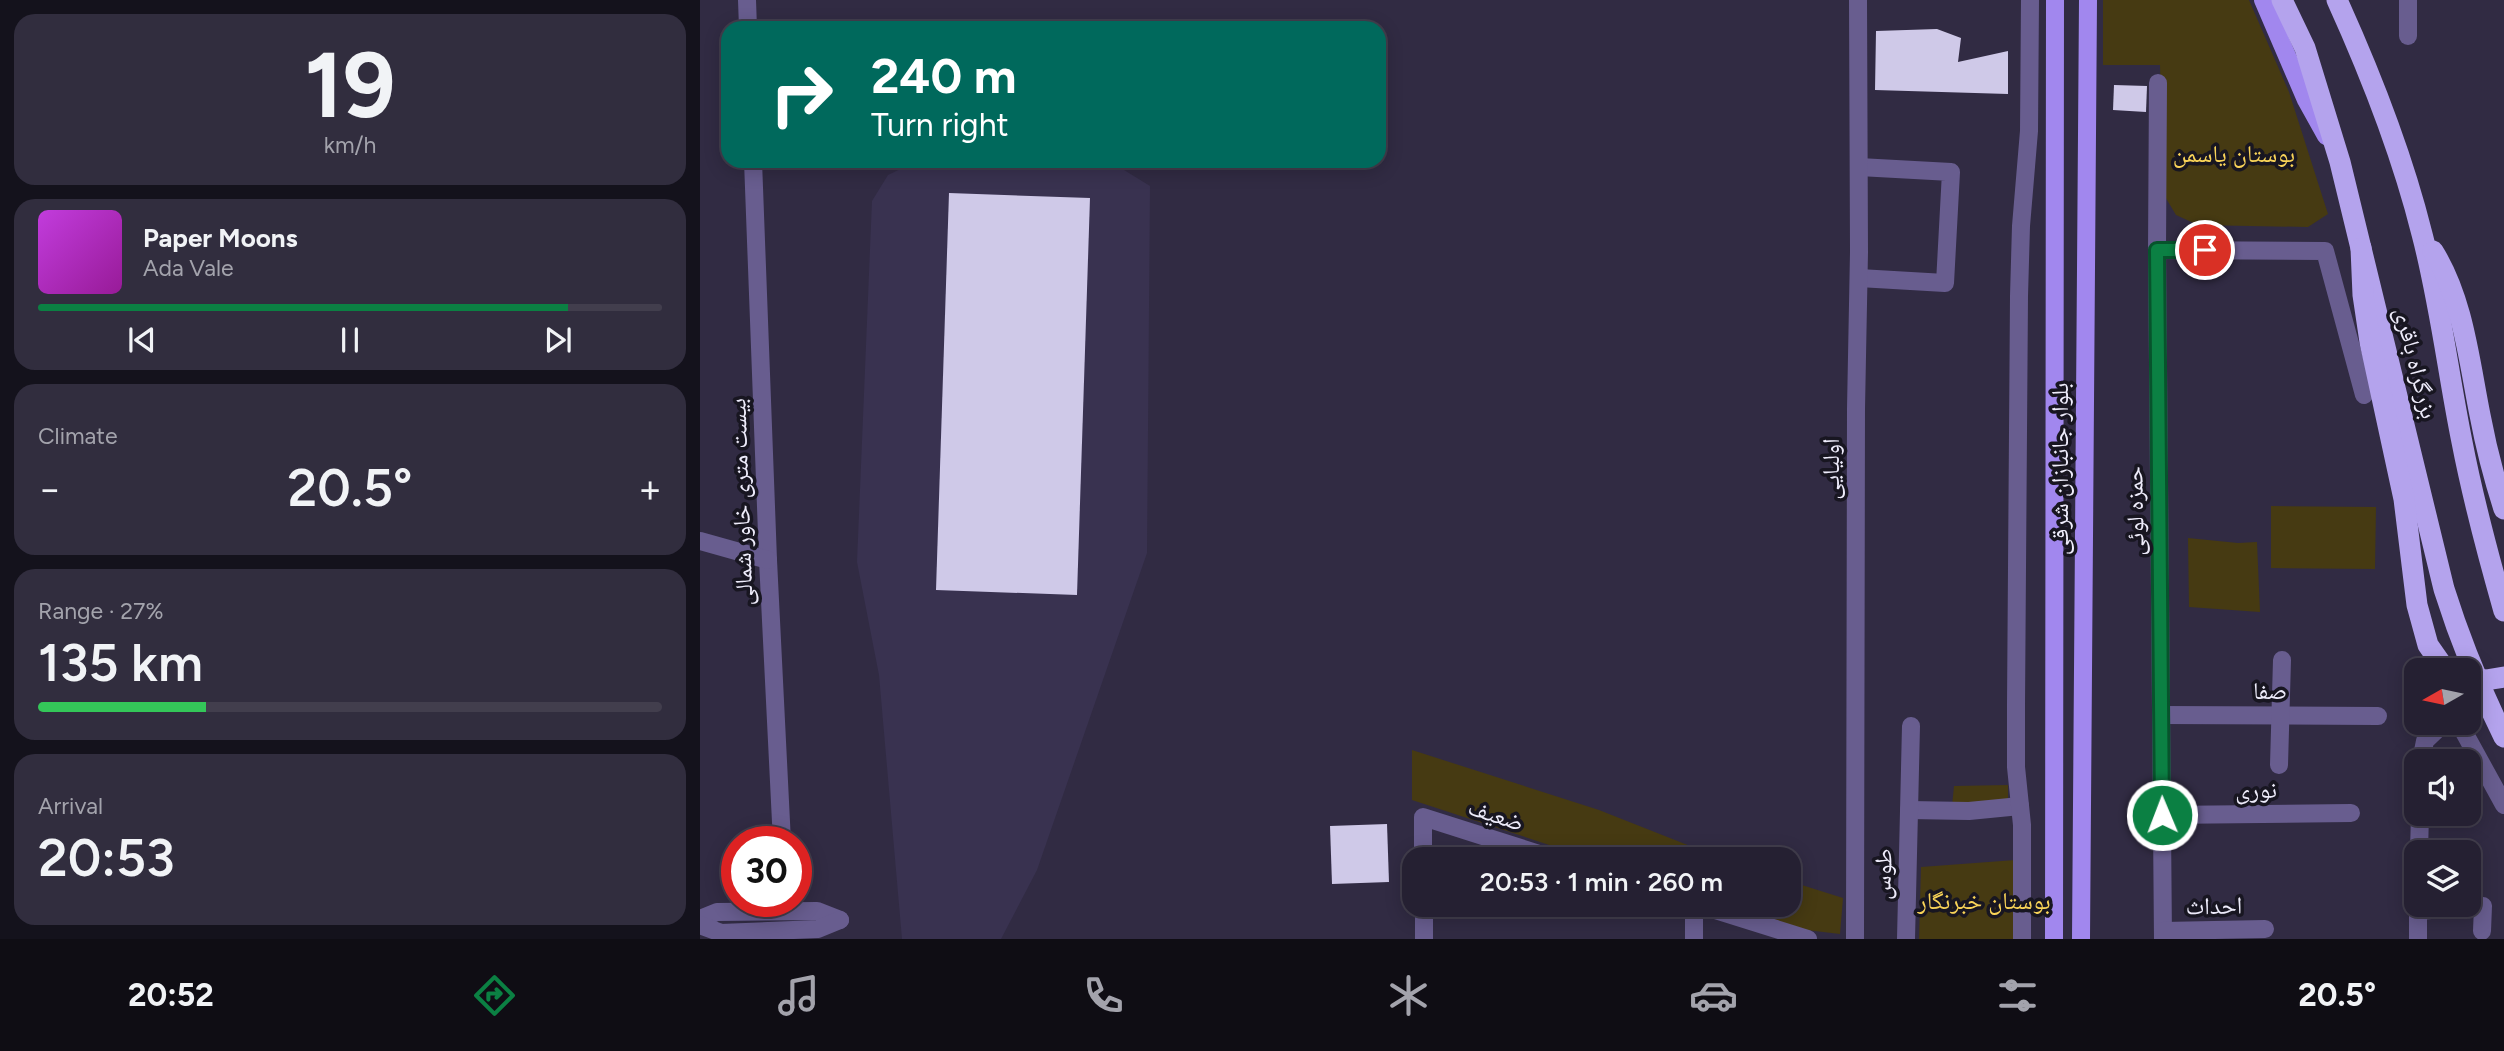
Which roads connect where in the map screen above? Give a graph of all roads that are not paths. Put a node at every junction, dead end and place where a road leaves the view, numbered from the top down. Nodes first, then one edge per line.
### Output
1 (747, 0) edge
2 (1857, 0) edge
3 (2030, 0) edge
4 (2055, 0) edge
5 (2088, 0) edge
6 (2263, 0) edge
7 (2282, 0) edge
8 (2337, 0) edge
9 (2408, 0) edge
10 (748, 21) edge
11 (2408, 36) dead end
12 (2158, 83) dead end
13 (2340, 162) junction
14 (1859, 167) junction
15 (753, 168) edge
16 (2422, 234) junction
17 (2361, 248) junction
18 (2157, 250) junction
19 (1859, 278) junction
20 (2364, 396) dead end
21 (2504, 509) edge
22 (700, 541) edge
23 (768, 559) junction
24 (2504, 611) edge
25 (2418, 615) dead end
26 (2434, 658) edge
27 (2437, 658) edge
28 (2282, 660) dead end
29 (2504, 677) edge
30 (2482, 680) edge
31 (2161, 715) junction
32 (2279, 716) junction
33 (2378, 716) dead end
34 (1911, 726) dead end
35 (2466, 735) edge
36 (2504, 737) edge
37 (2280, 765) dead end
38 (2504, 805) edge
39 (2020, 806) junction
40 (1909, 810) junction
41 (2351, 813) dead end
42 (2162, 815) junction
43 (781, 826) edge
44 (1423, 847) edge
45 (1517, 847) edge
46 (2481, 906) edge
47 (1424, 917) edge
48 (1696, 917) edge
49 (1736, 917) edge
50 (2418, 917) edge
51 (700, 919) edge
52 (700, 925) edge
53 (2265, 929) dead end
54 (2482, 931) dead end
55 (2163, 935) edge
56 (1424, 939) edge
57 (1695, 939) edge
58 (1808, 939) edge
59 (1854, 939) edge
60 (1906, 939) edge
61 (2022, 939) edge
62 (2054, 939) edge
63 (2081, 939) edge
64 (2418, 939) edge

1 - 10 street
2 - 14 street, اولیایی
3 - 39 street
4 - 62 main road, بلوار جانبازان شرقی
5 - 63 main road, بلوار جانبازان شرقی
6 - 13 main road
7 - 13 highway, بزرگراه باقری
8 - 16 highway, بزرگراه باقری
9 - 11 street
12 - 18 street, حمزه لوئی
13 - 17 highway, بزرگراه باقری
14 - 19 street, اولیایی
14 - 19 street
15 - 23 street, بیست متری خاور شمالی
16 - 21 highway
16 - 24 highway, بزرگراه باقری
17 - 27 highway, bridge
17 - 36 highway, بزرگراه باقری
18 - 20 street
18 - 31 street, حمزه لوئی
19 - 59 street, اولیایی
22 - 23 street
23 - 43 street, بیست متری خاور شمالی
25 - 26 street
28 - 32 street
29 - 30 highway, bridge
31 - 32 street, صفا
31 - 42 street, حمزه لوئی
32 - 33 street, صفا
32 - 37 street
34 - 40 street, طوس
35 - 38 street
39 - 40 street
39 - 61 street
40 - 60 street, طوس
41 - 42 street, نوری
42 - 55 street, حمزه لوئی
44 - 45 street, ضعیف
46 - 54 street
47 - 56 street
48 - 57 street
49 - 58 street
50 - 64 street
51 - 52 street
53 - 55 street, احداث

